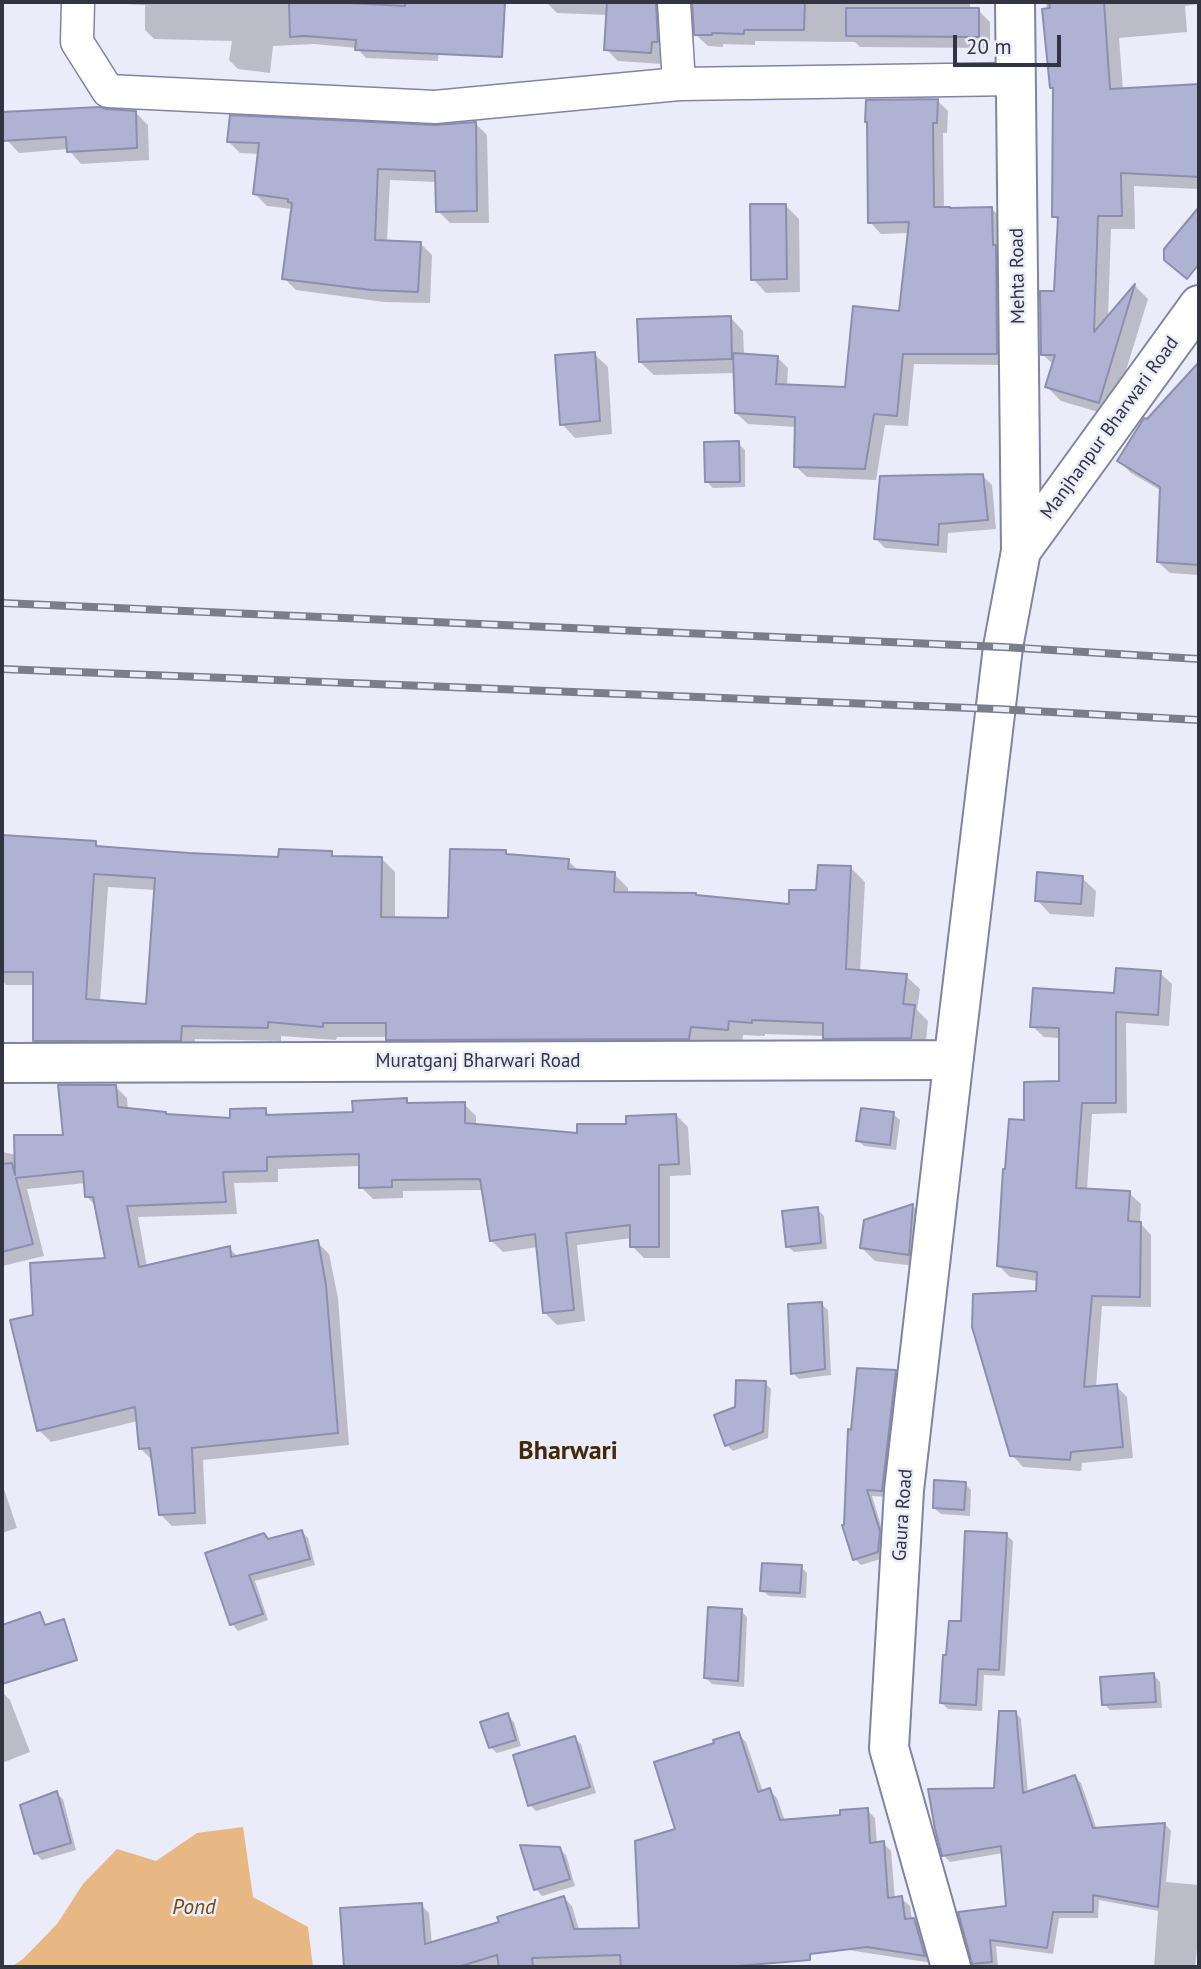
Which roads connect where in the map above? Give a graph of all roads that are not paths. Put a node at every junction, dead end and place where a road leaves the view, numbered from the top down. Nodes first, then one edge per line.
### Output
1 (78, 2) edge
2 (674, 2) edge
3 (1016, 2) edge
4 (1016, 79) junction
5 (679, 84) junction
6 (1195, 319) edge
7 (1021, 551) junction
8 (954, 1056) junction
9 (2, 1063) edge
10 (951, 1967) edge

1 - 5 street
2 - 5 street
3 - 4 main road, Mehta Road
4 - 5 street
4 - 7 main road, Mehta Road
6 - 7 main road, Manjhanpur Bharwari Road
7 - 8 main road, Gaura Road
8 - 9 main road, Muratganj Bharwari Road
8 - 10 main road, Gaura Road

